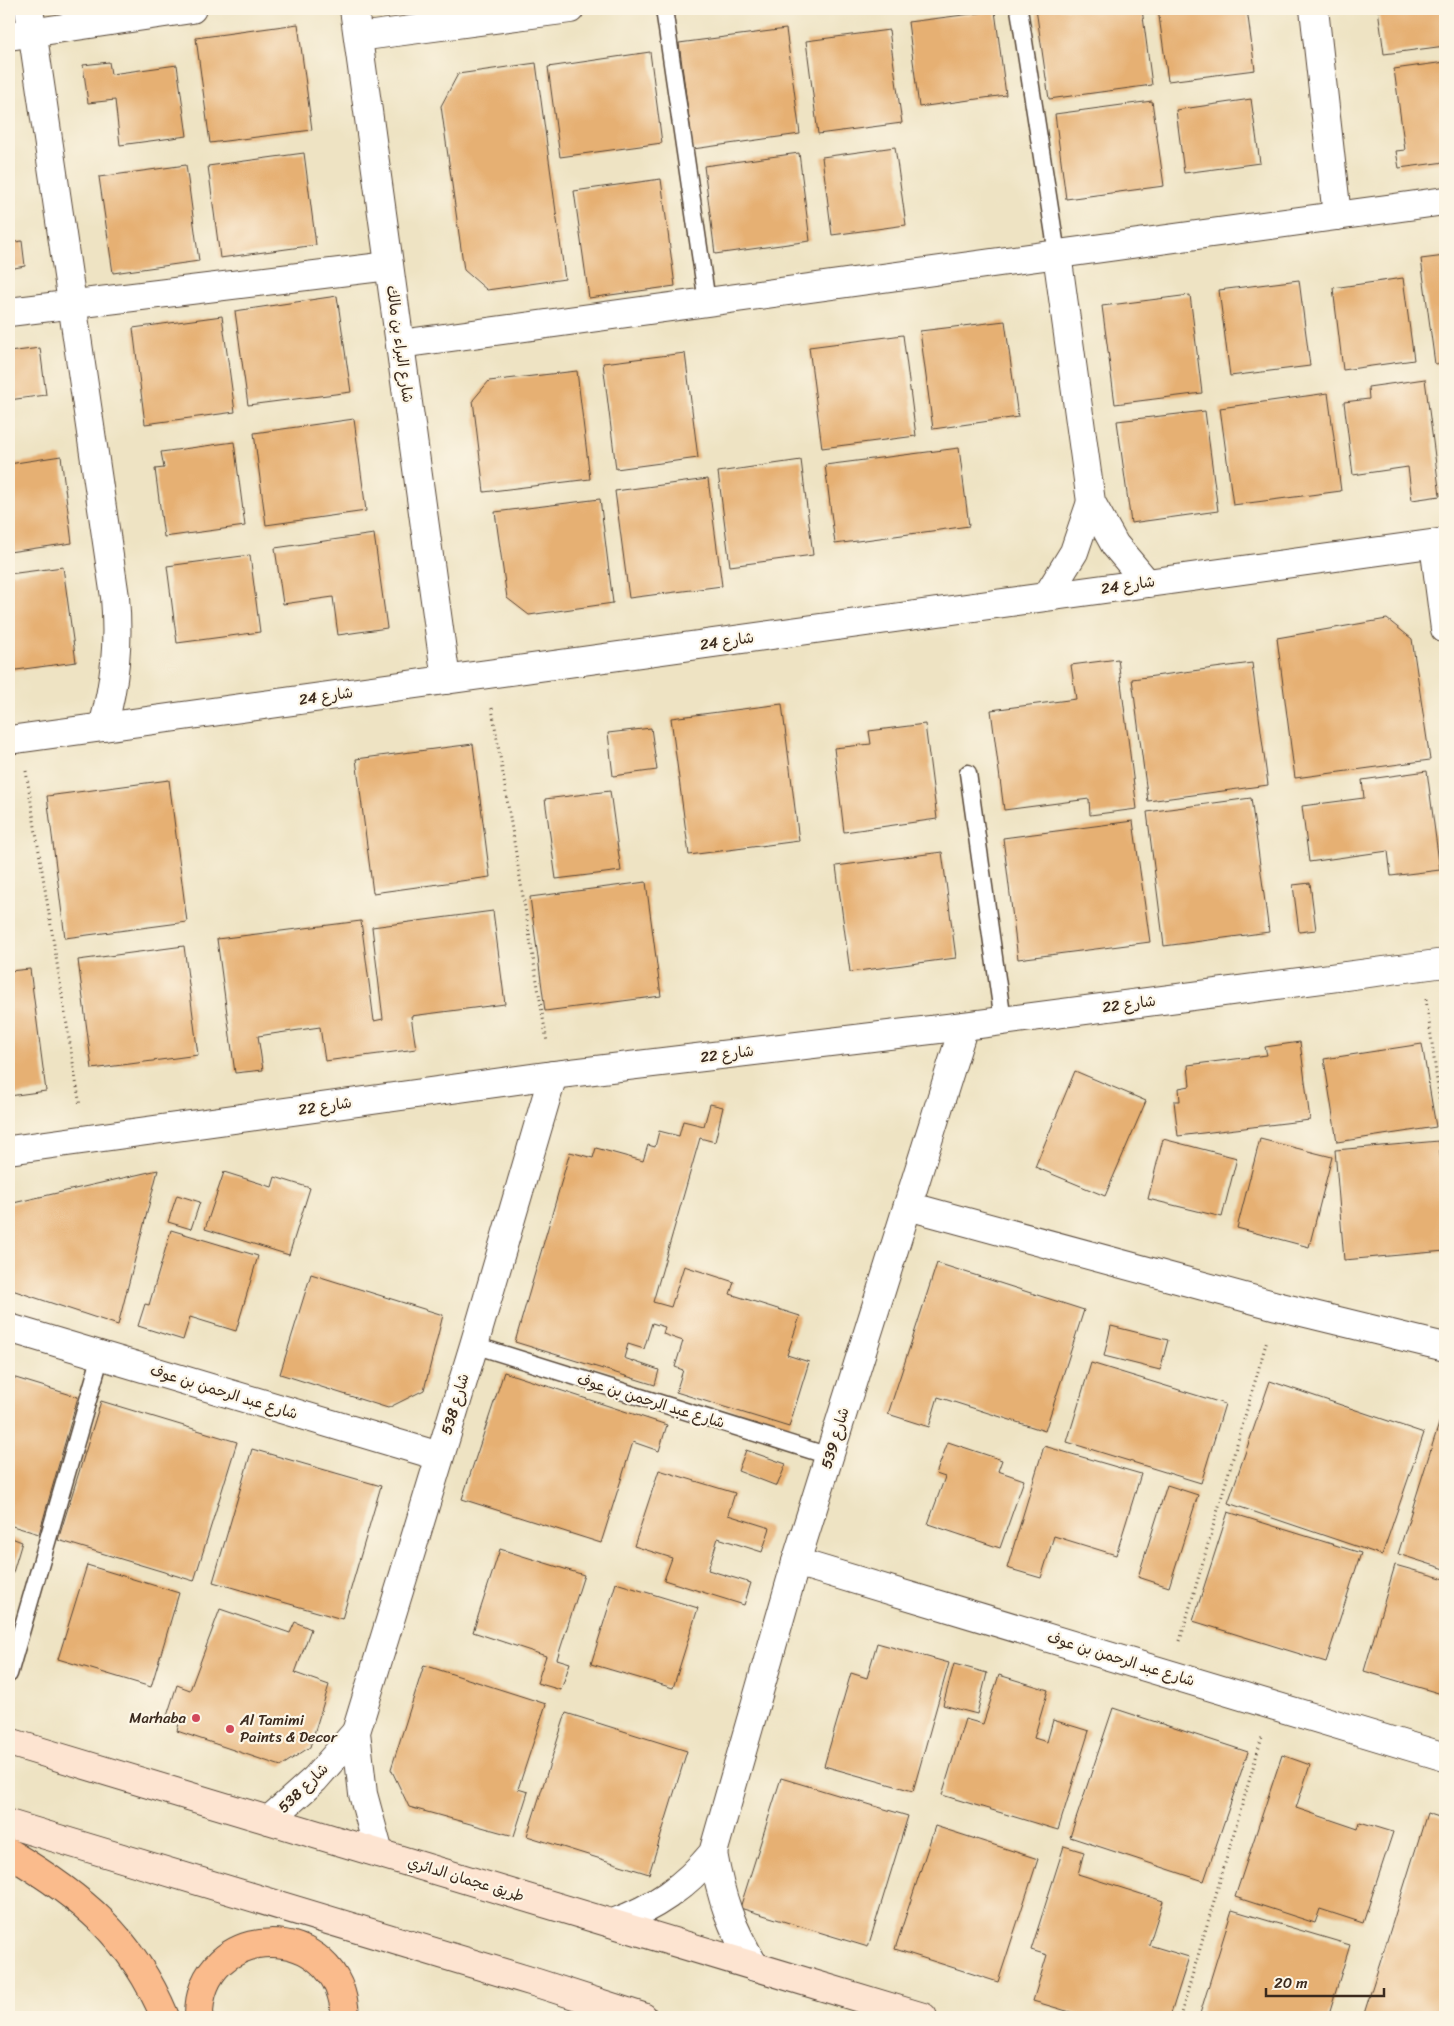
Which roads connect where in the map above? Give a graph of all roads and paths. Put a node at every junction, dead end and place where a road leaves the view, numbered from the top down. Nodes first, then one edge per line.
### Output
1 (192, 9) edge
2 (354, 9) edge
3 (570, 9) edge
4 (664, 9) edge
5 (1019, 9) edge
6 (1314, 9) edge
7 (23, 26) edge
8 (358, 36) junction
9 (1445, 201) edge
10 (1337, 216) junction
11 (1057, 254) junction
12 (389, 266) junction
13 (707, 302) junction
14 (71, 305) junction
15 (9, 312) edge
16 (400, 344) junction
17 (1091, 502) junction
18 (1440, 543) edge
19 (1147, 583) junction
20 (1047, 596) junction
21 (1445, 628) edge
22 (487, 675) junction
23 (446, 680) junction
24 (103, 727) junction
25 (15, 739) edge
26 (968, 773) dead end
27 (1433, 965) edge
28 (1003, 1021) junction
29 (964, 1026) junction
30 (553, 1075) junction
31 (85, 1140) junction
32 (1445, 1140) edge
33 (9, 1150) edge
34 (908, 1206) junction
35 (1277, 1306) junction
36 (9, 1328) edge
37 (474, 1345) junction
38 (1445, 1347) edge
39 (102, 1355) junction
40 (439, 1456) junction
41 (829, 1456) junction
42 (796, 1562) junction
43 (9, 1674) edge
44 (1171, 1674) junction
45 (1272, 1705) junction
46 (356, 1732) junction
47 (9, 1742) edge
48 (1445, 1757) edge
49 (269, 1820) junction
50 (9, 1824) edge
51 (9, 1853) edge
52 (379, 1853) junction
53 (713, 1853) junction
54 (613, 1924) junction
55 (755, 1967) junction
56 (165, 2017) edge
57 (199, 2017) edge
58 (344, 2017) edge
59 (643, 2017) edge
60 (923, 2017) edge
61 (1180, 2017) edge

1 - 7 street
2 - 8 street, شارع البراء بن مالك
3 - 8 street
4 - 13 lane
5 - 11 lane
6 - 10 street
7 - 14 street
8 - 12 street, شارع البراء بن مالك
9 - 10 street
10 - 11 street
11 - 13 street
11 - 17 street
12 - 14 street
12 - 16 street, شارع البراء بن مالك
13 - 16 street
14 - 15 street
14 - 24 street
16 - 23 street, شارع البراء بن مالك
17 - 19 street
17 - 20 street
18 - 19 street, شارع 24
18 - 21 street
19 - 20 street, شارع 24
20 - 22 street, شارع 24
22 - 23 street, شارع 24
22 - 30 path
23 - 24 street, شارع 24
24 - 25 street, شارع 24
25 - 31 path
26 - 28 lane
27 - 28 street, شارع 22
27 - 32 path
28 - 29 street, شارع 22
29 - 30 street, شارع 22
29 - 34 street, شارع 539
30 - 31 street, شارع 22
30 - 37 street, شارع 538
31 - 33 street, شارع 22
34 - 35 street
34 - 41 street, شارع 539
35 - 38 street
35 - 44 path
36 - 39 street, شارع عبد الرحمن بن عوف
37 - 40 street, شارع 538
37 - 41 lane, شارع عبد الرحمن بن عوف
39 - 40 street, شارع عبد الرحمن بن عوف
39 - 43 lane
40 - 46 street, شارع 538
41 - 42 street, شارع 539
42 - 44 street, شارع عبد الرحمن بن عوف
42 - 53 street, شارع 539
44 - 45 street, شارع عبد الرحمن بن عوف
45 - 48 street, شارع عبد الرحمن بن عوف
45 - 61 path
46 - 49 street, شارع 538
46 - 52 street, شارع 538
47 - 49 main road, طريق عجمان الدائري
49 - 52 main road, طريق عجمان الدائري
50 - 59 main road
51 - 56 highway
52 - 54 main road, طريق عجمان الدائري
53 - 54 street, شارع 539
53 - 55 street, شارع 539
54 - 55 main road, طريق عجمان الدائري
55 - 60 main road, طريق عجمان الدائري
57 - 58 highway

